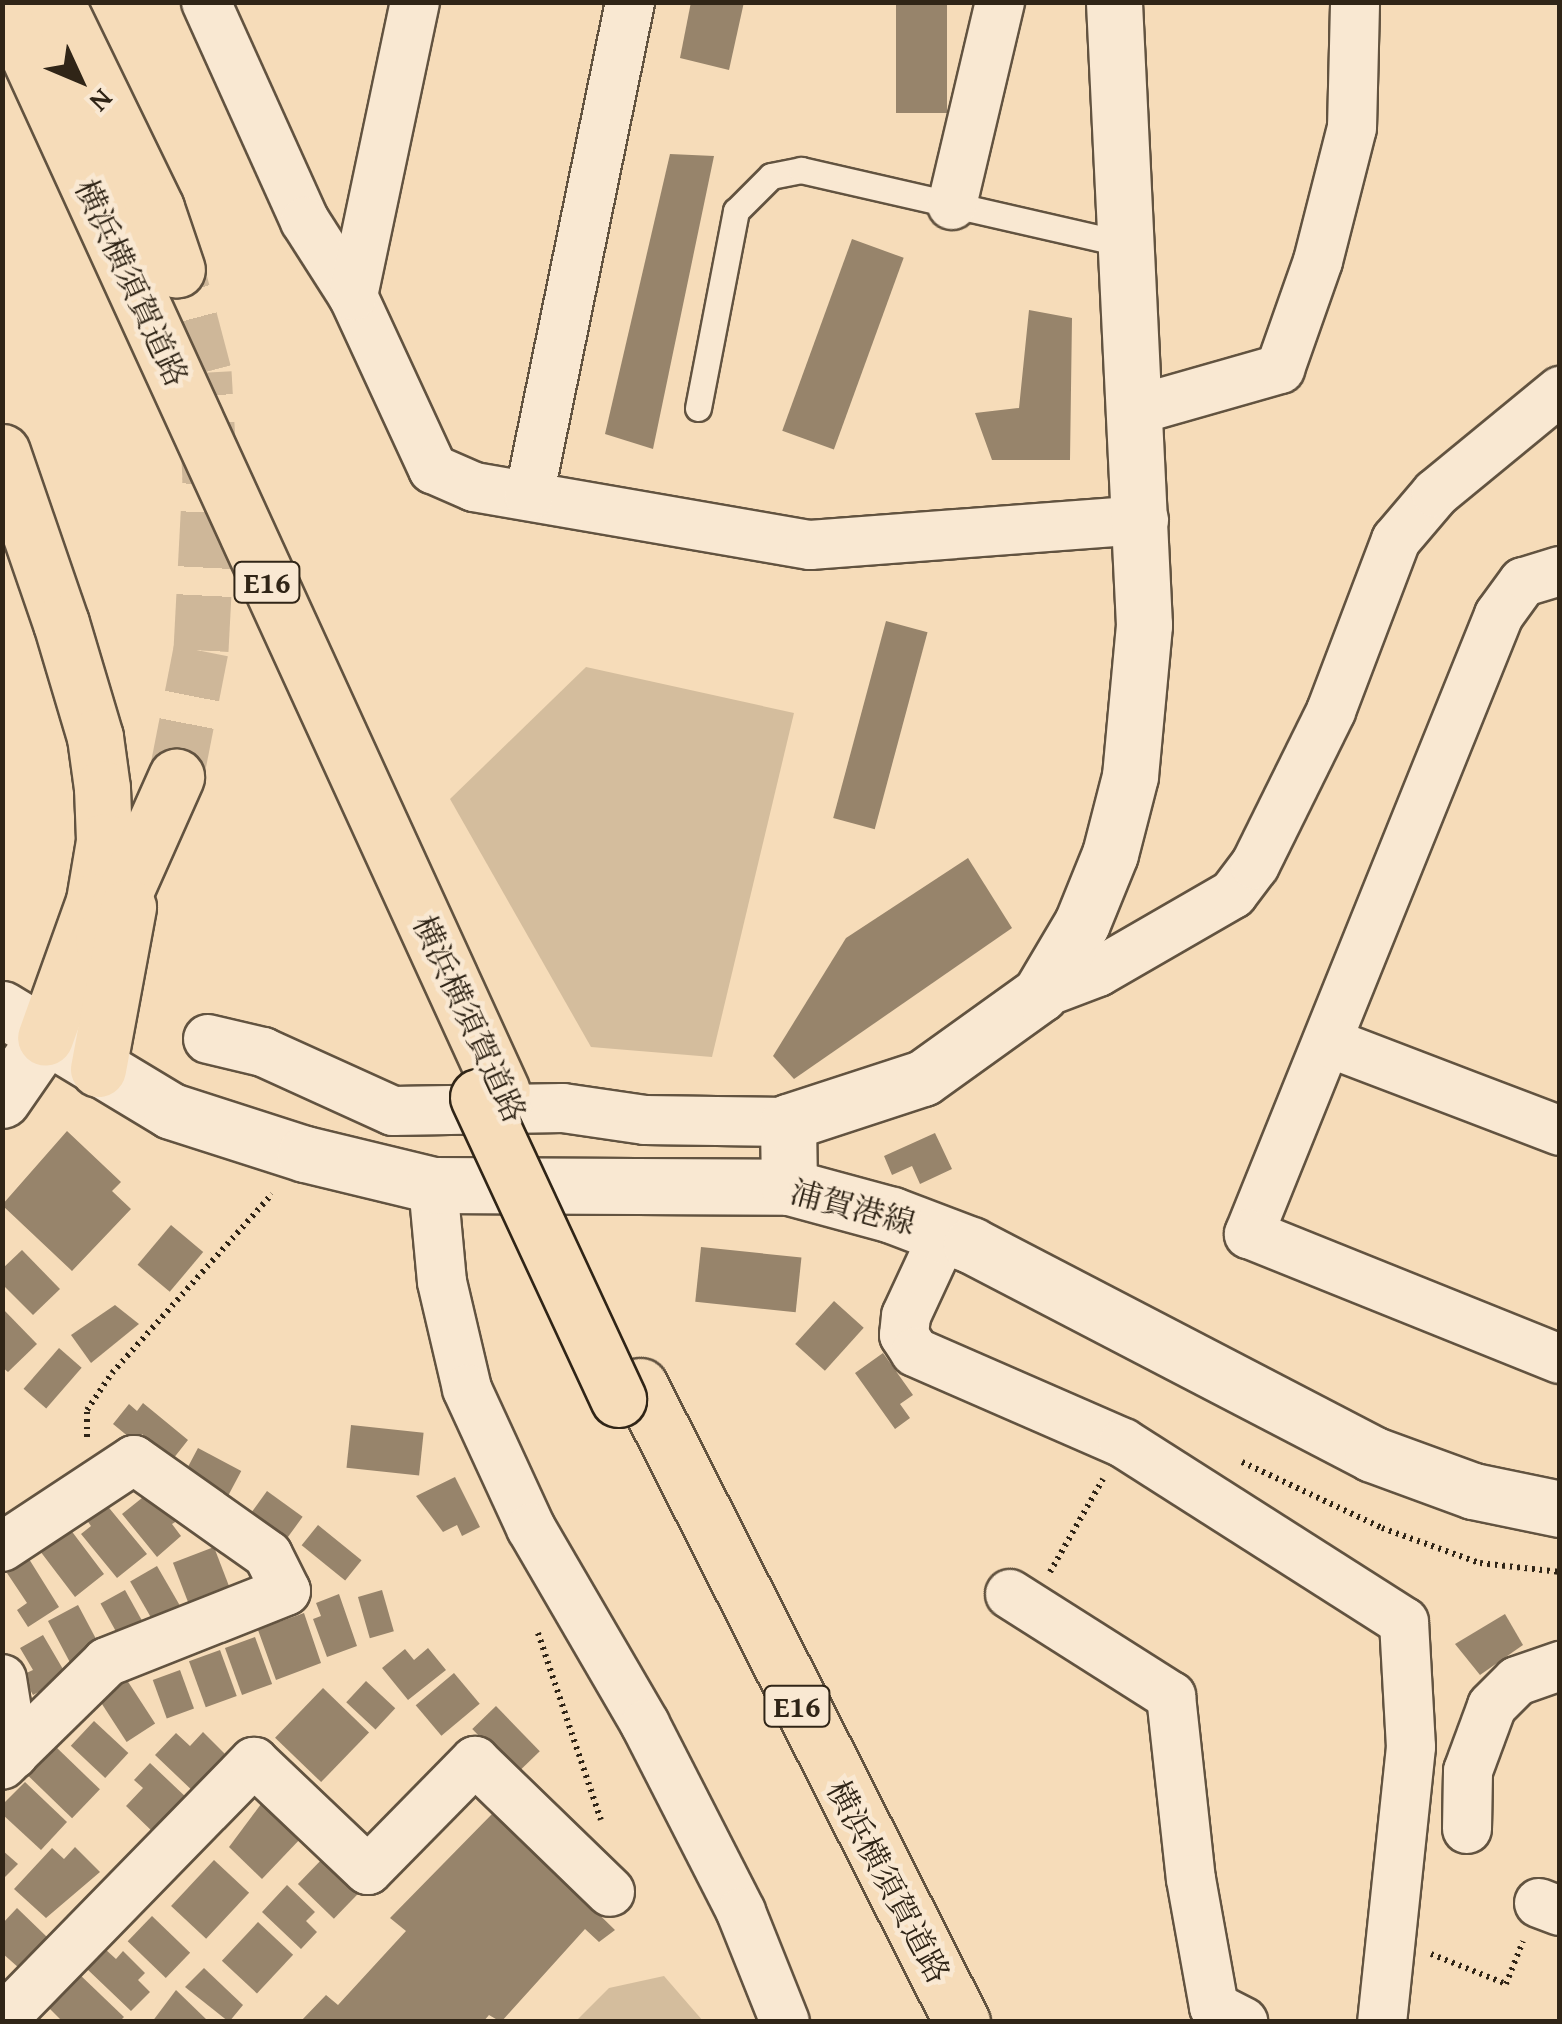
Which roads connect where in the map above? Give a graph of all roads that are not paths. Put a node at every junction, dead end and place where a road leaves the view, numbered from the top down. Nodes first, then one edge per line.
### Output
1 (4, 2) edge
2 (56, 2) edge
3 (206, 2) edge
4 (416, 2) edge
5 (630, 2) edge
6 (1000, 2) edge
7 (1114, 2) edge
8 (1355, 2) edge
9 (2, 55) edge
10 (952, 204) junction
11 (1125, 244) junction
12 (177, 270) tunnel mouth
13 (353, 296) junction
14 (1560, 391) edge
15 (698, 408) dead end
16 (1136, 410) junction
17 (2, 452) edge
18 (528, 496) junction
19 (1144, 520) junction
20 (1560, 571) edge
21 (176, 777) tunnel mouth
22 (133, 885) junction
23 (1040, 994) junction
24 (24, 1023) edge
25 (208, 1039) dead end
26 (1330, 1042) junction
27 (98, 1069) junction
28 (490, 1094) junction
29 (2, 1100) edge
30 (788, 1122) junction
31 (1560, 1130) edge
32 (432, 1185) junction
33 (788, 1187) junction
34 (944, 1234) junction
35 (1560, 1359) edge
36 (629, 1392) junction
37 (1560, 1509) edge
38 (2, 1548) edge
39 (1020, 1600) road end
40 (1560, 1666) edge
41 (2, 1679) edge
42 (1476, 1743) junction
43 (1410, 1747) junction
44 (8, 1759) edge
45 (1466, 1829) dead end
46 (610, 1892) dead end
47 (15, 2008) edge
48 (786, 2022) edge
49 (935, 2022) edge
50 (962, 2022) edge
51 (1244, 2022) edge
52 (1382, 2022) edge

1 - 28 highway, 横浜横須賀道路 / E16
2 - 12 highway
3 - 13 street
4 - 13 street
5 - 18 street
6 - 10 street
7 - 11 main road
8 - 16 street
9 - 28 highway, 横浜横須賀道路 / E16
10 - 11 lane
10 - 15 lane
11 - 16 main road
13 - 18 street
14 - 23 street
16 - 19 main road
17 - 24 highway
18 - 19 street
19 - 23 main road
20 - 26 street
21 - 22 highway
22 - 24 highway
22 - 27 highway
23 - 30 main road
24 - 27 main road, 浦賀港線
24 - 29 main road
25 - 30 street
26 - 31 street
26 - 35 street
27 - 32 main road, 浦賀港線
28 - 36 highway, 横浜横須賀道路 / E16
30 - 33 main road
32 - 33 main road, 浦賀港線
32 - 48 street
33 - 34 main road, 浦賀港線
34 - 37 main road, 浦賀港線
34 - 43 street
36 - 49 highway, 横浜横須賀道路 / E16
36 - 50 highway, 横浜横須賀道路 / E16
38 - 44 street
39 - 51 street
40 - 42 street
41 - 44 street
42 - 43 street
42 - 45 street
43 - 52 street
46 - 47 street

